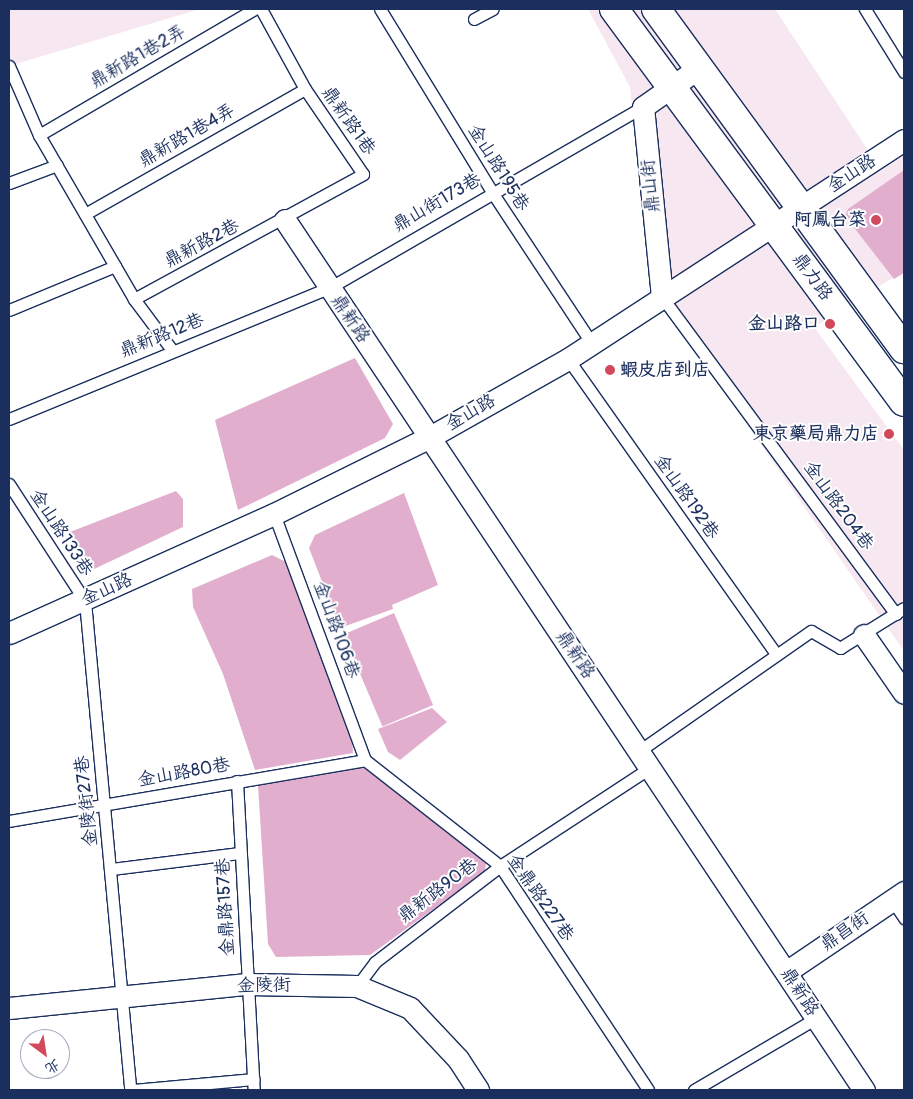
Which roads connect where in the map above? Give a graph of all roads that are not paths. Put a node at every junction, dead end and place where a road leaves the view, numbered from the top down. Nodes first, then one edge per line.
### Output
1 (255, 9) edge
2 (260, 9) edge
3 (380, 9) edge
4 (493, 9) edge
5 (657, 9) edge
6 (865, 9) edge
7 (620, 18) edge
8 (474, 19) dead end
9 (697, 69) junction
10 (9, 70) edge
11 (904, 72) edge
12 (305, 89) junction
13 (669, 89) junction
14 (643, 107) junction
15 (39, 135) junction
16 (904, 140) edge
17 (57, 165) junction
18 (9, 183) edge
19 (492, 192) junction
20 (800, 207) junction
21 (85, 214) junction
22 (285, 220) junction
23 (772, 224) junction
24 (115, 266) junction
25 (328, 288) junction
26 (662, 297) junction
27 (134, 299) junction
28 (9, 310) edge
29 (592, 342) junction
30 (904, 349) edge
31 (172, 350) junction
32 (568, 359) junction
33 (904, 402) edge
34 (9, 419) edge
35 (430, 437) junction
36 (9, 484) edge
37 (274, 514) junction
38 (85, 601) junction
39 (900, 611) edge
40 (9, 633) edge
41 (864, 635) junction
42 (776, 655) junction
43 (904, 693) edge
44 (644, 759) junction
45 (365, 760) junction
46 (237, 782) junction
47 (105, 805) junction
48 (9, 820) edge
49 (240, 853) junction
50 (500, 866) junction
51 (111, 869) junction
52 (898, 896) edge
53 (904, 918) edge
54 (786, 972) junction
55 (247, 984) junction
56 (357, 986) junction
57 (124, 998) junction
58 (9, 1008) edge
59 (816, 1018) junction
60 (254, 1084) edge
61 (131, 1090) edge
62 (478, 1090) edge
63 (648, 1090) edge
64 (694, 1090) edge
65 (864, 1090) edge

1 - 15 lane, 鼎新路1巷2弄
2 - 12 lane, 鼎新路1巷
3 - 19 lane, 金山路195巷
4 - 8 lane
5 - 7 lane
5 - 9 street
6 - 11 lane
7 - 13 street
9 - 13 street
9 - 20 street
10 - 15 lane
12 - 21 lane, 鼎新路1巷4弄
12 - 22 lane, 鼎新路1巷
13 - 14 street
13 - 23 street
14 - 19 lane, 鼎山街173巷
14 - 26 street, 鼎山街
15 - 17 lane
16 - 20 street, 金山路
17 - 18 lane
17 - 21 lane
19 - 25 lane, 鼎山街173巷
19 - 29 lane, 金山路195巷
20 - 23 street, 金山路
20 - 30 street, 鼎力路
21 - 24 lane
22 - 25 street, 鼎新路
22 - 27 lane, 鼎新路2巷
23 - 26 street, 金山路
23 - 33 street, 鼎力路
24 - 27 lane
24 - 28 lane
25 - 31 lane, 鼎新路12巷
25 - 35 street, 鼎新路
26 - 29 street, 金山路
26 - 39 lane, 金山路204巷
27 - 31 lane
29 - 32 street, 金山路
31 - 34 lane, 鼎新路12巷
32 - 35 street, 金山路
32 - 42 lane, 金山路192巷
35 - 37 street, 金山路
35 - 44 street, 鼎新路
36 - 38 lane, 金山路133巷
37 - 38 street, 金山路
37 - 45 lane, 金山路106巷
38 - 40 street, 金山路
38 - 47 lane, 金陵街27巷
39 - 41 lane
41 - 42 lane, 鼎新路90巷
41 - 43 street
42 - 44 lane, 鼎新路90巷
44 - 50 lane, 鼎新路90巷
44 - 54 street, 鼎新路
45 - 46 lane, 金山路80巷
45 - 50 lane, 金鼎路227巷
46 - 47 lane, 金山路80巷
46 - 49 lane, 金鼎路157巷
47 - 48 lane, 金山路80巷
47 - 51 lane, 金陵街27巷
49 - 51 lane
49 - 55 lane, 金鼎路157巷
50 - 56 lane, 鼎新路90巷
50 - 63 lane, 金鼎路227巷
51 - 57 lane, 金陵街27巷
52 - 53 lane
52 - 54 street, 鼎昌街
54 - 59 street, 鼎新路
55 - 56 street, 金陵街
55 - 57 street, 金陵街
55 - 60 lane, 金鼎路157巷
56 - 62 street, 金陵街
57 - 58 street, 金陵街
57 - 61 lane, 金陵街27巷
59 - 64 lane
59 - 65 street, 鼎新路
60 - 61 lane

